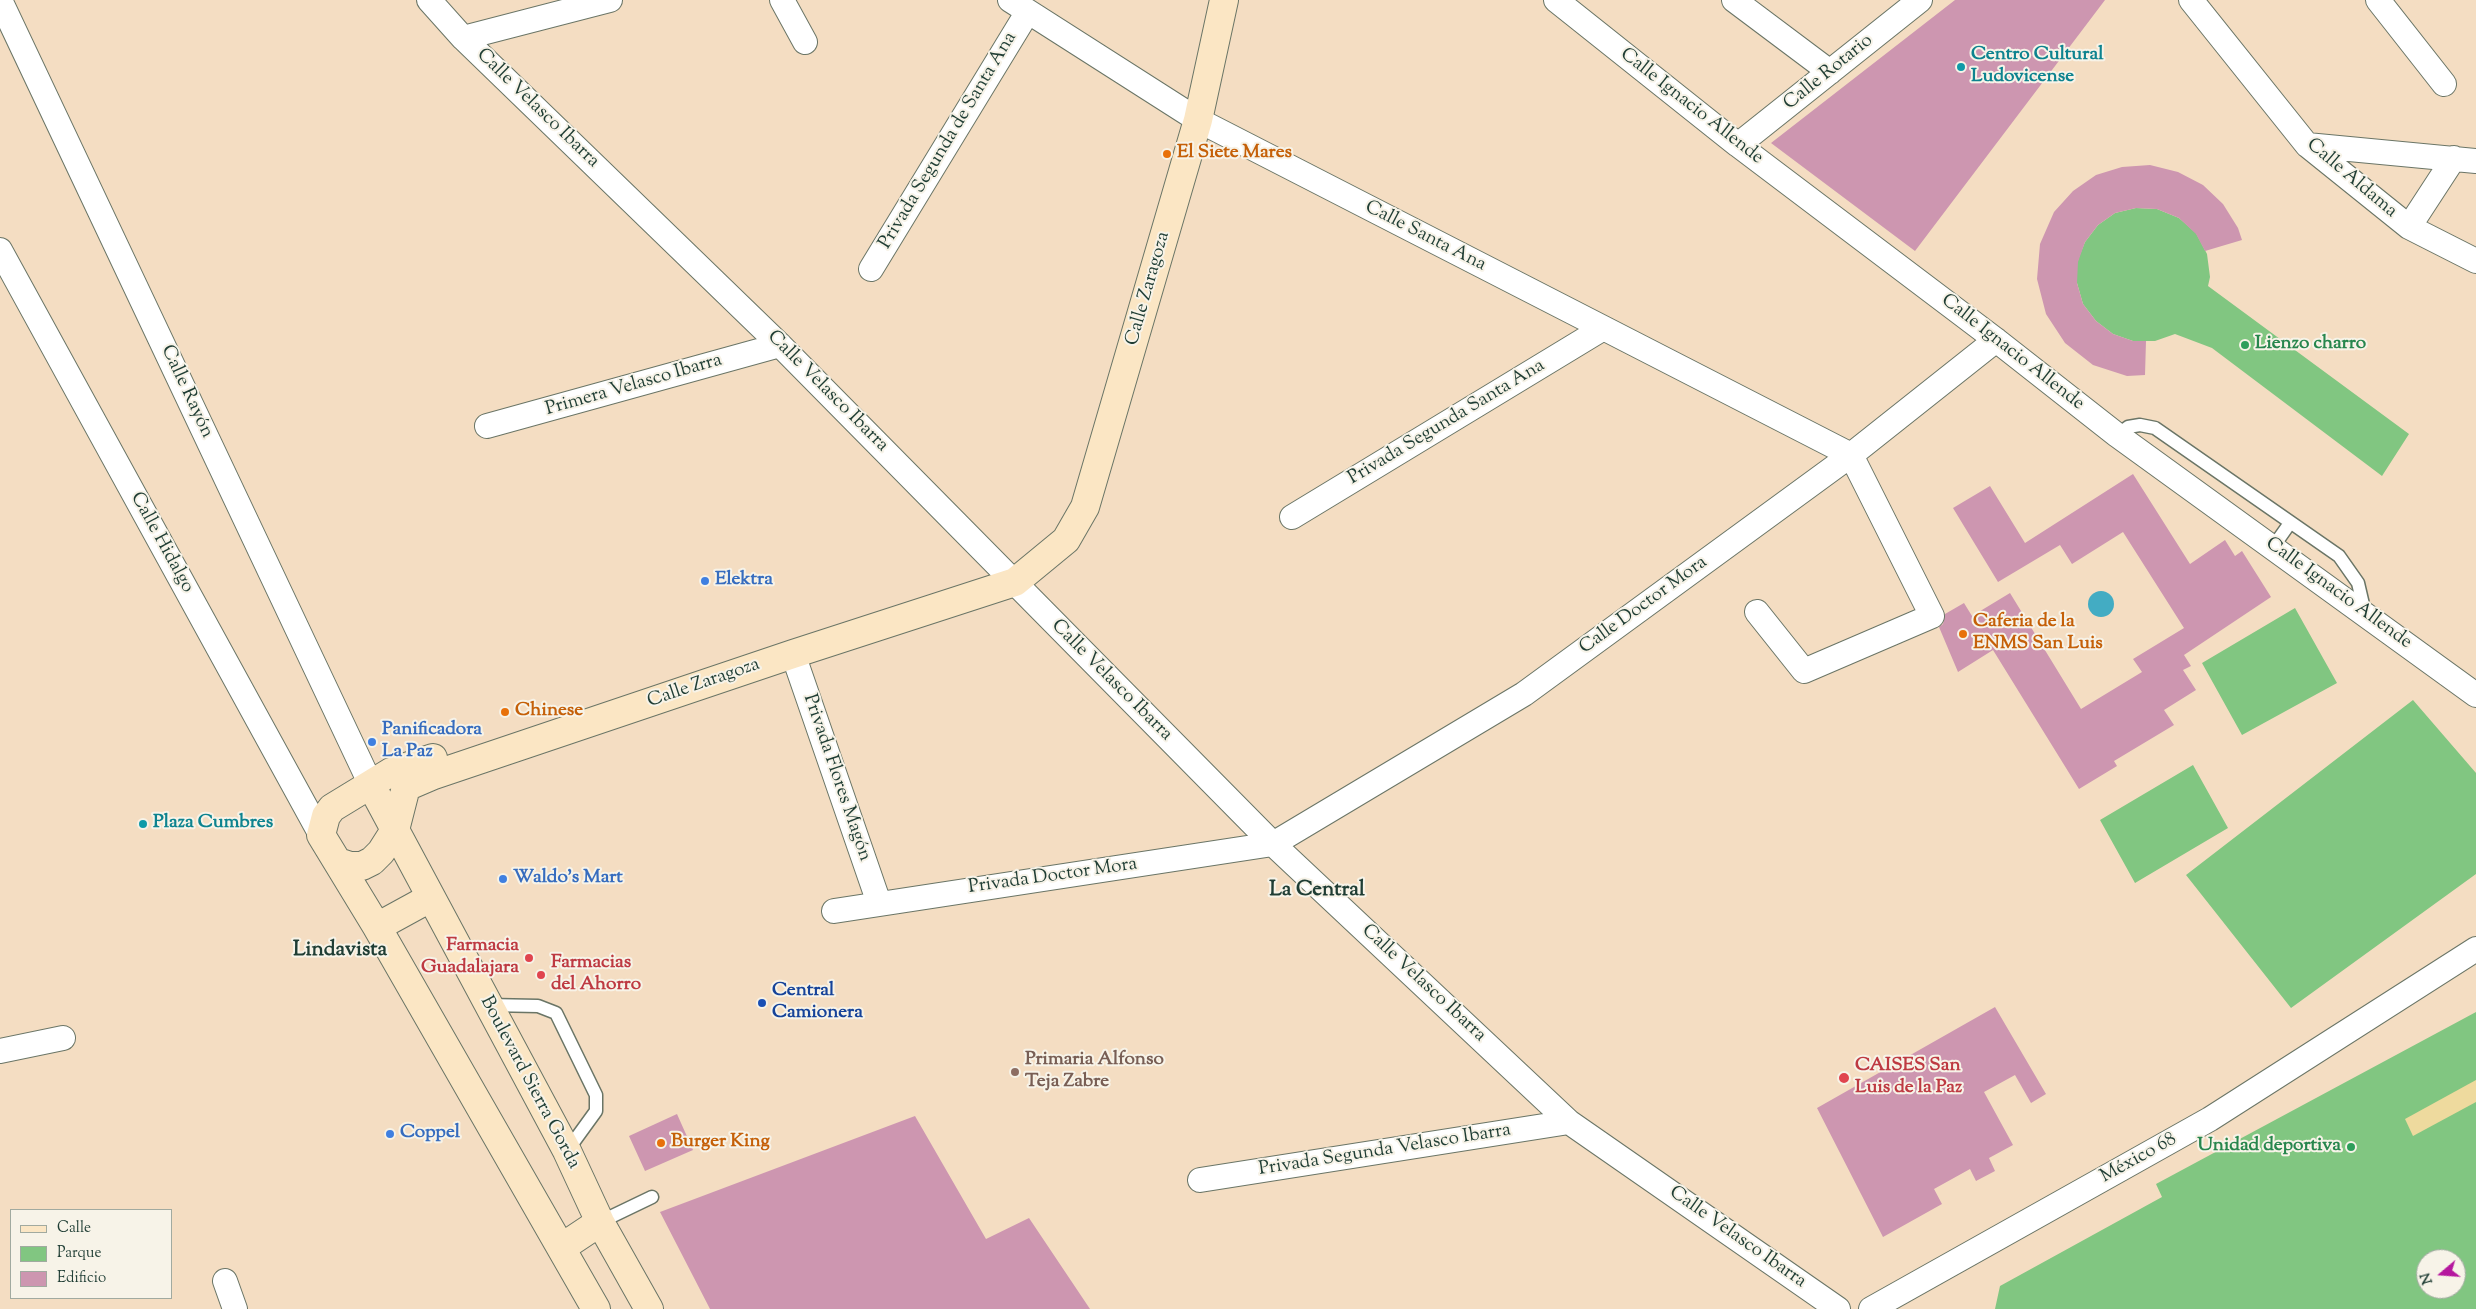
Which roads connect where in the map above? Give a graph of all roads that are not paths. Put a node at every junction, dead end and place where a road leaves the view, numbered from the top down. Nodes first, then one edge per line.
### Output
1 (0, 0) edge
2 (429, 0) edge
3 (610, 0) edge
4 (782, 0) edge
5 (1224, 0) edge
6 (1556, 0) edge
7 (1734, 0) edge
8 (1920, 0) edge
9 (2191, 0) edge
10 (2378, 0) edge
11 (1018, 6) edge
12 (1581, 7) edge
13 (463, 38) junction
14 (805, 42) dead end
15 (1830, 72) junction
16 (2444, 84) dead end
17 (1198, 120) junction
18 (1738, 145) junction
19 (2307, 145) junction
20 (2465, 160) edge
21 (2409, 227) junction
22 (0, 250) edge
23 (2476, 261) edge
24 (871, 269) dead end
25 (1602, 329) junction
26 (1996, 340) junction
27 (780, 345) junction
28 (487, 426) dead end
29 (2117, 435) junction
30 (1851, 454) junction
31 (1292, 517) dead end
32 (2290, 523) junction
33 (2273, 547) junction
34 (1008, 576) junction
35 (1757, 612) dead end
36 (2365, 613) junction
37 (793, 654) junction
38 (2476, 695) edge
39 (371, 785) junction
40 (395, 830) junction
41 (321, 835) junction
42 (1273, 844) junction
43 (338, 862) junction
44 (430, 898) junction
45 (878, 903) junction
46 (834, 911) dead end
47 (377, 927) junction
48 (2476, 949) edge
49 (488, 1005) junction
50 (63, 1038) dead end
51 (0, 1051) edge
52 (1569, 1122) junction
53 (567, 1151) junction
54 (1200, 1180) dead end
55 (652, 1197) dead end
56 (600, 1222) junction
57 (562, 1248) junction
58 (225, 1281) dead end
59 (235, 1309) edge
60 (596, 1309) edge
61 (649, 1309) edge
62 (1838, 1309) edge
63 (1871, 1309) edge

1 - 39 street, Calle Rayón
2 - 13 street, Calle Velasco Ibarra
3 - 13 street
4 - 14 street
5 - 17 street, Calle Zaragoza
6 - 12 street, Calle Ignacio Allende
7 - 15 street
8 - 15 street, Calle Rotario
9 - 19 street, Calle Aldama
10 - 16 street
11 - 17 street, Calle Santa Ana
11 - 24 street, Privada Segunda de Santa Ana
12 - 18 street, Calle Ignacio Allende
13 - 27 street, Calle Velasco Ibarra
15 - 18 street, Calle Rotario
17 - 25 street, Calle Santa Ana
17 - 34 street, Calle Zaragoza
18 - 26 street, Calle Ignacio Allende
19 - 20 street
19 - 21 street, Calle Aldama
20 - 21 street
21 - 23 street, Calle Aldama
22 - 41 street, Calle Hidalgo
25 - 30 street, Calle Santa Ana
25 - 31 street, Privada Segunda Santa Ana
26 - 29 street, Calle Ignacio Allende
26 - 30 street, Calle Doctor Mora
27 - 28 street, Primera Velasco Ibarra
27 - 34 street, Calle Velasco Ibarra
29 - 32 lane
29 - 33 street, Calle Ignacio Allende
30 - 35 street
30 - 42 street, Calle Doctor Mora
32 - 33 lane
32 - 36 lane
33 - 36 street, Calle Ignacio Allende
34 - 37 street, Calle Zaragoza
34 - 39 street, Calle Zaragoza
34 - 42 street, Calle Velasco Ibarra
36 - 38 street, Calle Ignacio Allende
37 - 40 street, Calle Zaragoza
37 - 45 street, Privada Flores Magón
39 - 40 street, Boulevard Sierra Gorda
39 - 41 street
40 - 43 street
40 - 44 street, Boulevard Sierra Gorda
41 - 43 street
42 - 45 street, Privada Doctor Mora
42 - 52 street, Calle Velasco Ibarra
43 - 47 street
44 - 47 street
44 - 49 street, Boulevard Sierra Gorda
45 - 46 street, Privada Doctor Mora
47 - 57 street
48 - 63 street, México 68
49 - 53 street, Boulevard Sierra Gorda
49 - 53 lane
50 - 51 street
52 - 54 street, Privada Segunda Velasco Ibarra
52 - 62 street, Calle Velasco Ibarra
53 - 56 street, Boulevard Sierra Gorda
55 - 56 lane
56 - 57 street
56 - 61 street, Boulevard Sierra Gorda
57 - 60 street
58 - 59 street

